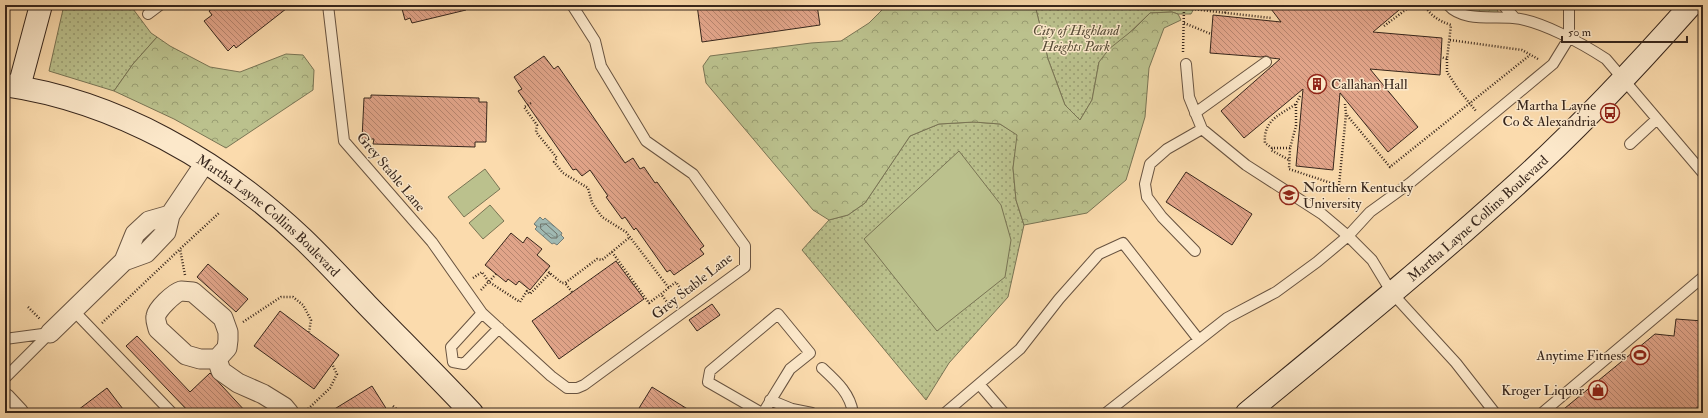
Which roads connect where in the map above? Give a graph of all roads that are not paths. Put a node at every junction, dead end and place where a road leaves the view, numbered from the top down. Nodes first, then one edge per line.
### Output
1 (41, 5) edge
2 (160, 5) edge
3 (328, 5) edge
4 (572, 5) edge
5 (1448, 5) edge
6 (1503, 5) edge
7 (1569, 5) edge
8 (1692, 5) edge
9 (148, 14) dead end
10 (1515, 18) junction
11 (1569, 38) junction
12 (1266, 62) dead end
13 (1186, 64) road end
14 (1624, 81) junction
15 (12, 86) edge
16 (1195, 113) junction
17 (1657, 119) junction
18 (1202, 129) junction
19 (1630, 144) dead end
20 (206, 163) junction
21 (1703, 173) edge
22 (1348, 236) junction
23 (1195, 251) dead end
24 (1703, 277) edge
25 (1392, 293) junction
26 (73, 310) junction
27 (482, 313) junction
28 (499, 328) junction
29 (50, 333) junction
30 (5, 339) edge
31 (1199, 340) junction
32 (217, 359) junction
33 (822, 368) dead end
34 (445, 370) junction
35 (5, 378) edge
36 (979, 384) junction
37 (5, 398) edge
38 (770, 400) junction
39 (19, 413) edge
40 (172, 413) edge
41 (289, 413) edge
42 (472, 413) edge
43 (762, 413) edge
44 (812, 413) edge
45 (853, 413) edge
46 (946, 413) edge
47 (1004, 413) edge
48 (1106, 413) edge
49 (1247, 413) edge
50 (1495, 413) edge
51 (1542, 413) edge

1 - 15 main road
2 - 9 lane
3 - 27 lane, Grey Stable Lane
4 - 28 lane, Grey Stable Lane
5 - 10 lane
6 - 10 lane
7 - 11 lane
8 - 14 main road, Martha Layne Collins Boulevard
10 - 11 lane
11 - 14 lane
11 - 22 lane
12 - 16 lane
13 - 16 lane
14 - 17 lane
14 - 25 main road, Martha Layne Collins Boulevard
15 - 20 main road, Martha Layne Collins Boulevard
16 - 18 lane
17 - 19 lane
17 - 21 lane
18 - 22 lane
18 - 23 lane
20 - 26 street
20 - 34 main road, Martha Layne Collins Boulevard
22 - 25 lane
22 - 31 lane
24 - 51 lane
25 - 49 main road, Martha Layne Collins Boulevard
25 - 50 lane
26 - 29 street
26 - 40 lane
27 - 28 lane, Grey Stable Lane
27 - 34 lane
28 - 34 lane
29 - 30 lane
29 - 35 lane
31 - 36 lane
31 - 48 lane
32 - 32 street
32 - 41 street
33 - 45 lane
34 - 42 main road, Martha Layne Collins Boulevard
36 - 46 lane
36 - 47 lane
37 - 39 street
38 - 43 lane
38 - 43 lane
38 - 44 lane

